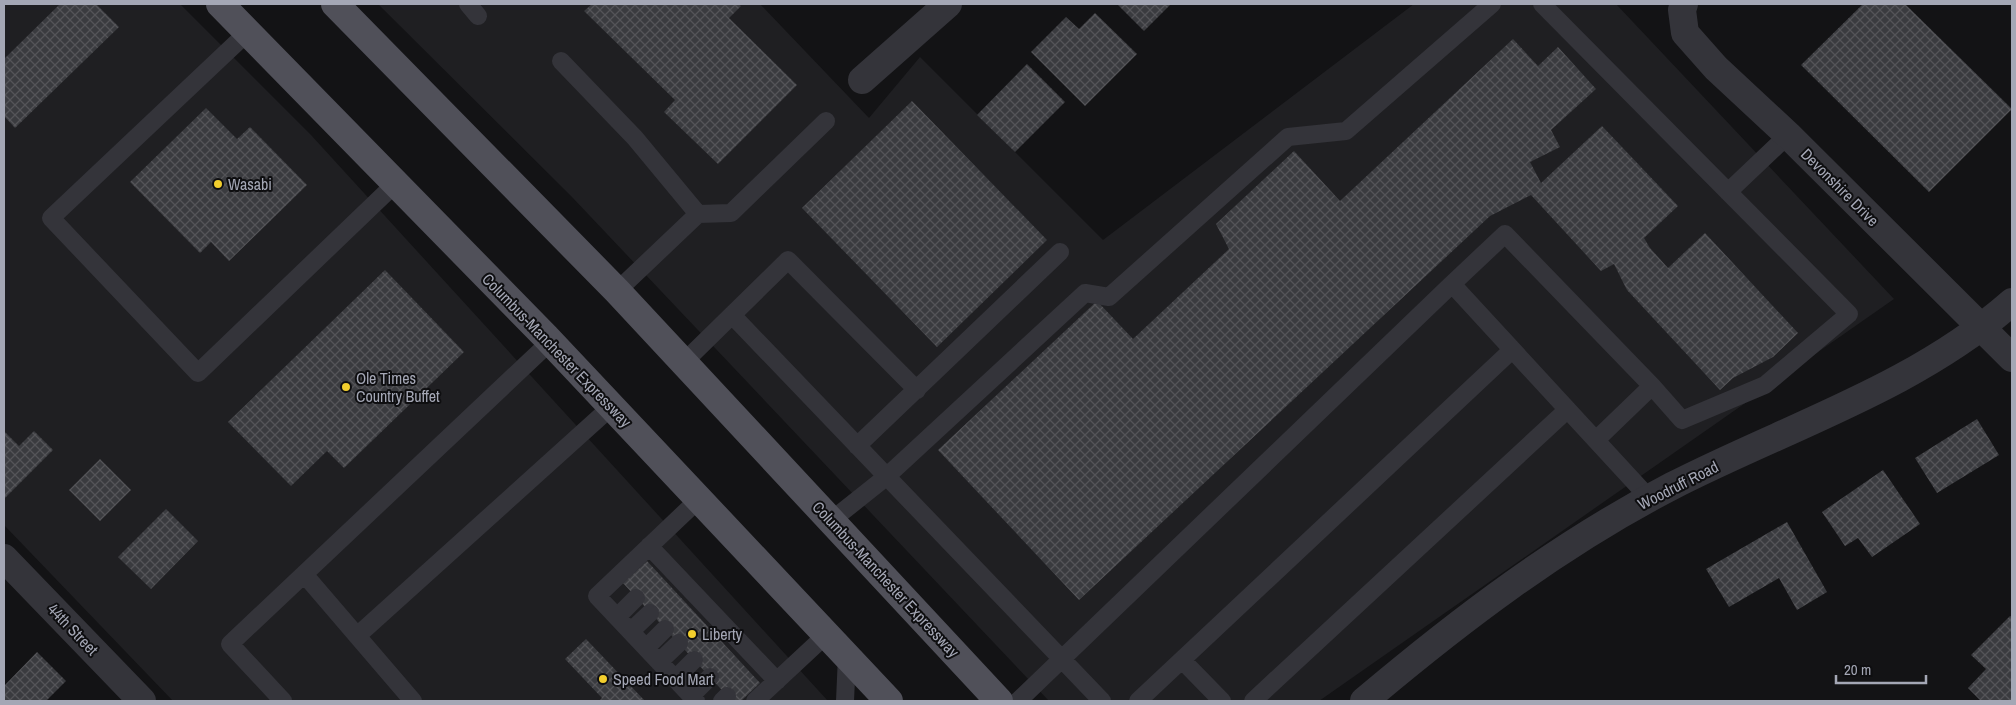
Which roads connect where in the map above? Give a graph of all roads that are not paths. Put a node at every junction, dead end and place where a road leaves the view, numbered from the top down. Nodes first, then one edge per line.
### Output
1 (220, 4) edge
2 (335, 4) edge
3 (948, 4) edge
4 (1492, 4) edge
5 (1542, 4) edge
6 (1683, 7) edge
7 (249, 31) junction
8 (561, 61) dead end
9 (862, 80) dead end
10 (826, 121) dead end
11 (1788, 135) junction
12 (396, 183) junction
13 (1728, 192) junction
14 (698, 214) junction
15 (1060, 252) dead end
16 (1452, 284) junction
17 (617, 291) junction
18 (2012, 302) edge
19 (732, 316) junction
20 (1982, 329) junction
21 (550, 342) junction
22 (1512, 350) junction
23 (2012, 358) edge
24 (684, 362) junction
25 (1652, 386) junction
26 (917, 390) junction
27 (611, 407) junction
28 (1567, 410) junction
29 (1596, 440) junction
30 (857, 446) junction
31 (886, 477) junction
32 (698, 499) junction
33 (1650, 499) junction
34 (832, 520) junction
35 (649, 546) junction
36 (4, 558) edge
37 (304, 574) junction
38 (636, 598) dead end
39 (650, 613) dead end
40 (617, 617) junction
41 (665, 629) dead end
42 (631, 631) junction
43 (827, 634) junction
44 (357, 636) junction
45 (678, 643) dead end
46 (646, 648) junction
47 (848, 656) junction
48 (694, 660) dead end
49 (1063, 660) junction
50 (1182, 660) junction
51 (659, 662) junction
52 (710, 677) dead end
53 (675, 679) junction
54 (777, 681) junction
55 (693, 698) edge
56 (142, 701) edge
57 (284, 701) edge
58 (413, 701) edge
59 (755, 701) edge
60 (845, 701) edge
61 (889, 701) edge
62 (1000, 701) edge
63 (1018, 701) edge
64 (1102, 701) edge
65 (1138, 701) edge
66 (1222, 701) edge
67 (1253, 701) edge
68 (1364, 701) edge

1 - 7 main road, Columbus-Manchester Expressway
2 - 17 main road, Columbus-Manchester Expressway
3 - 9 street
4 - 31 lane
5 - 13 lane
6 - 11 street, Devonshire Drive
7 - 12 main road, Columbus-Manchester Expressway
7 - 12 lane
8 - 14 lane
10 - 14 lane
11 - 13 lane
11 - 20 street, Devonshire Drive
12 - 21 main road, Columbus-Manchester Expressway
13 - 25 lane
14 - 17 lane
15 - 26 lane
16 - 22 lane
16 - 25 lane
16 - 49 lane
17 - 24 main road, Columbus-Manchester Expressway
18 - 20 street, Woodruff Road
19 - 24 lane
19 - 26 lane
19 - 30 lane
20 - 23 street, Devonshire Drive
20 - 33 street, Woodruff Road
21 - 27 main road, Columbus-Manchester Expressway
21 - 37 lane
22 - 28 lane
22 - 50 lane
24 - 34 main road, Columbus-Manchester Expressway
25 - 29 lane
26 - 30 lane
27 - 32 main road, Columbus-Manchester Expressway
27 - 44 lane
28 - 29 lane
28 - 67 lane
29 - 33 lane
30 - 31 lane
31 - 34 lane
31 - 49 lane
32 - 35 lane
32 - 43 main road, Columbus-Manchester Expressway
33 - 68 street, Woodruff Road
34 - 62 main road, Columbus-Manchester Expressway
35 - 40 lane
35 - 54 lane
36 - 56 street, 44th Street
37 - 44 lane
37 - 57 lane
38 - 40 lane
39 - 42 lane
40 - 42 lane
41 - 46 lane
42 - 46 lane
43 - 47 main road, Columbus-Manchester Expressway
43 - 54 lane
44 - 58 lane
45 - 51 lane
46 - 51 lane
47 - 60 lane
47 - 61 main road, Columbus-Manchester Expressway
48 - 53 lane
49 - 63 lane
49 - 64 lane
50 - 65 lane
50 - 66 lane
51 - 53 lane
52 - 55 lane
53 - 55 lane
54 - 59 lane

